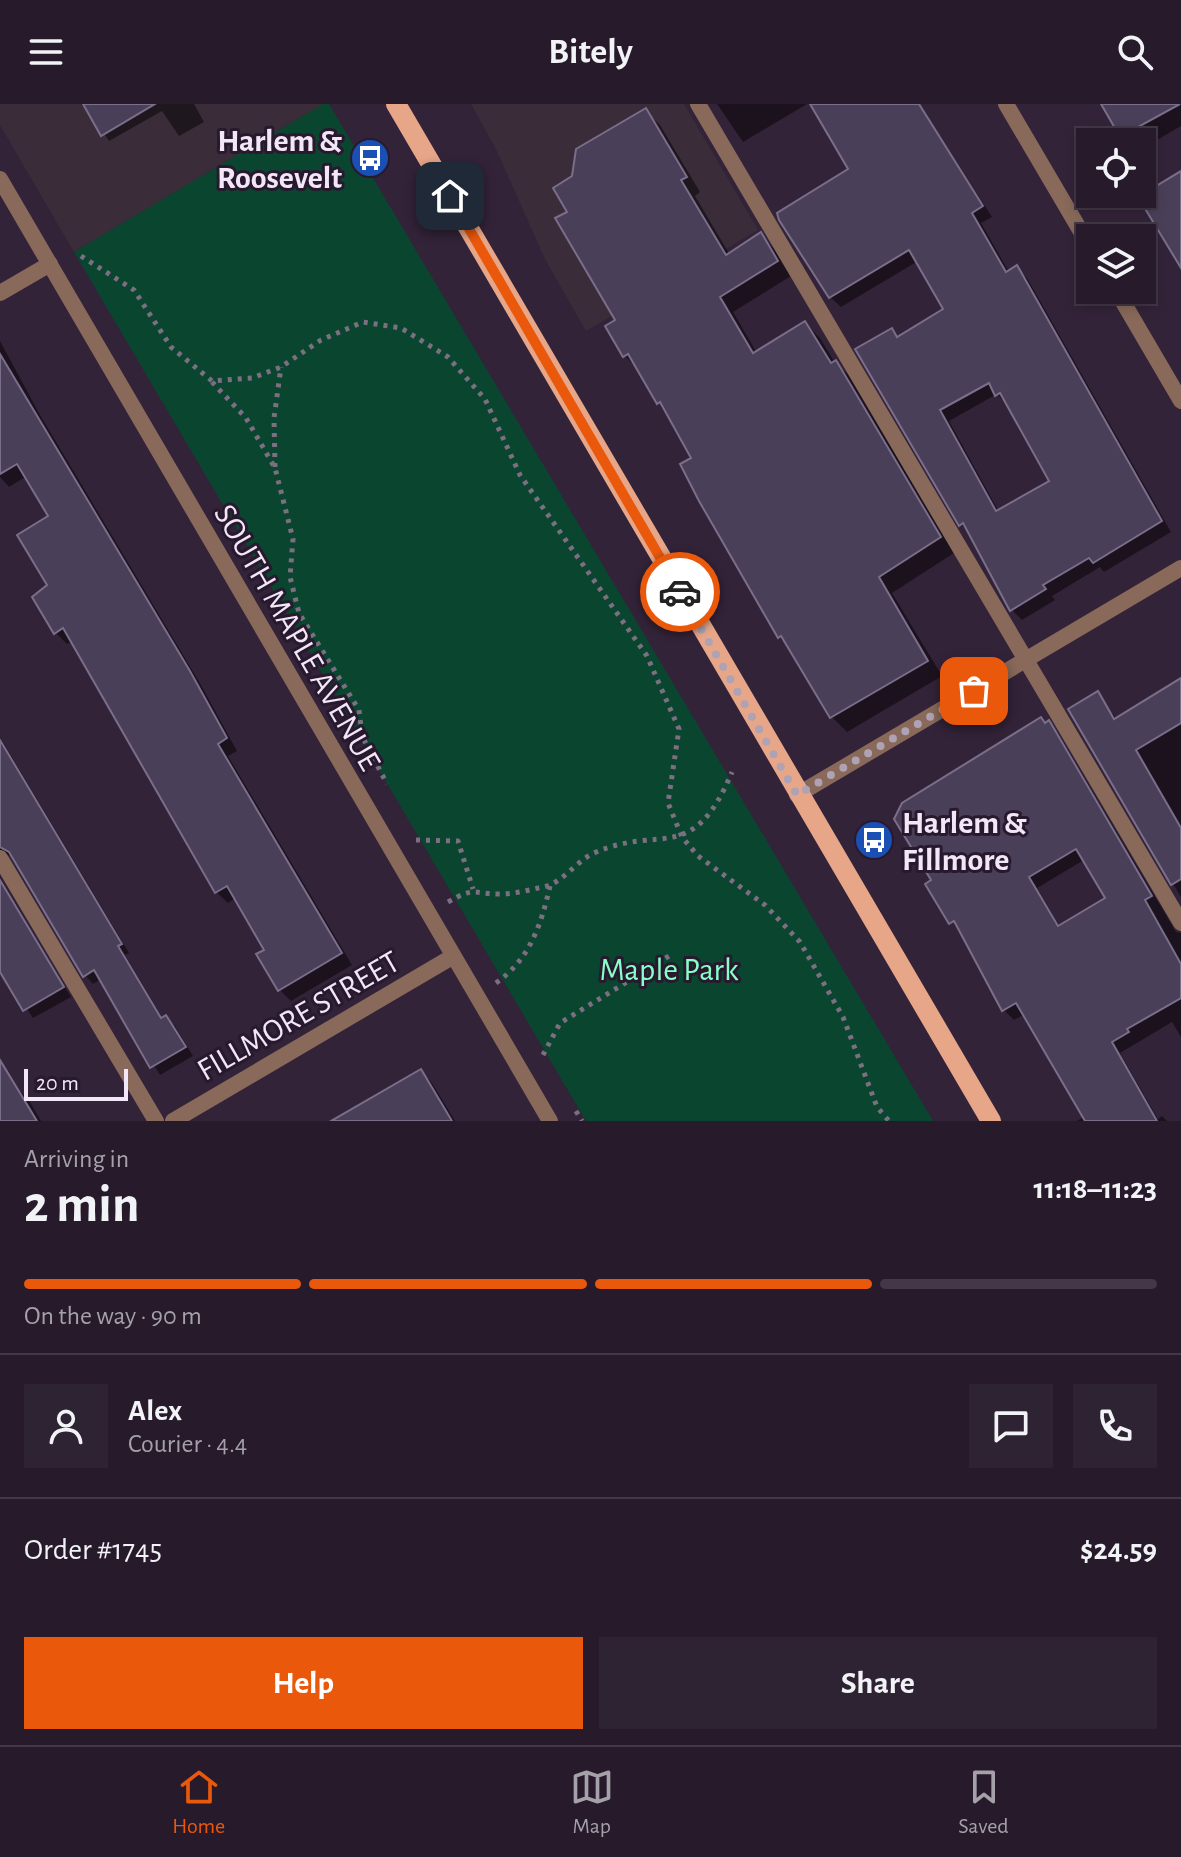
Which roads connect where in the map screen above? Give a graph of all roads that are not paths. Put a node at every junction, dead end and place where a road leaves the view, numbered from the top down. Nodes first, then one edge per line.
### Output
1 (396, 104) edge
2 (698, 104) edge
3 (1006, 104) edge
4 (0, 179) edge
5 (1076, 224) edge
6 (50, 264) junction
7 (0, 293) edge
8 (1124, 304) edge
9 (1181, 401) edge
10 (1181, 568) edge
11 (1026, 660) junction
12 (797, 795) junction
13 (0, 858) edge
14 (1181, 923) edge
15 (452, 957) junction
16 (156, 1121) edge
17 (173, 1121) edge
18 (550, 1121) edge
19 (991, 1121) edge

1 - 12 main road
2 - 11 street
3 - 5 street
4 - 6 street, SOUTH MAPLE AVENUE
6 - 7 street
6 - 15 street, SOUTH MAPLE AVENUE
8 - 9 street
10 - 11 street
11 - 12 street
11 - 14 street
12 - 19 main road
13 - 16 street
15 - 17 street, FILLMORE STREET
15 - 18 street, SOUTH MAPLE AVENUE

